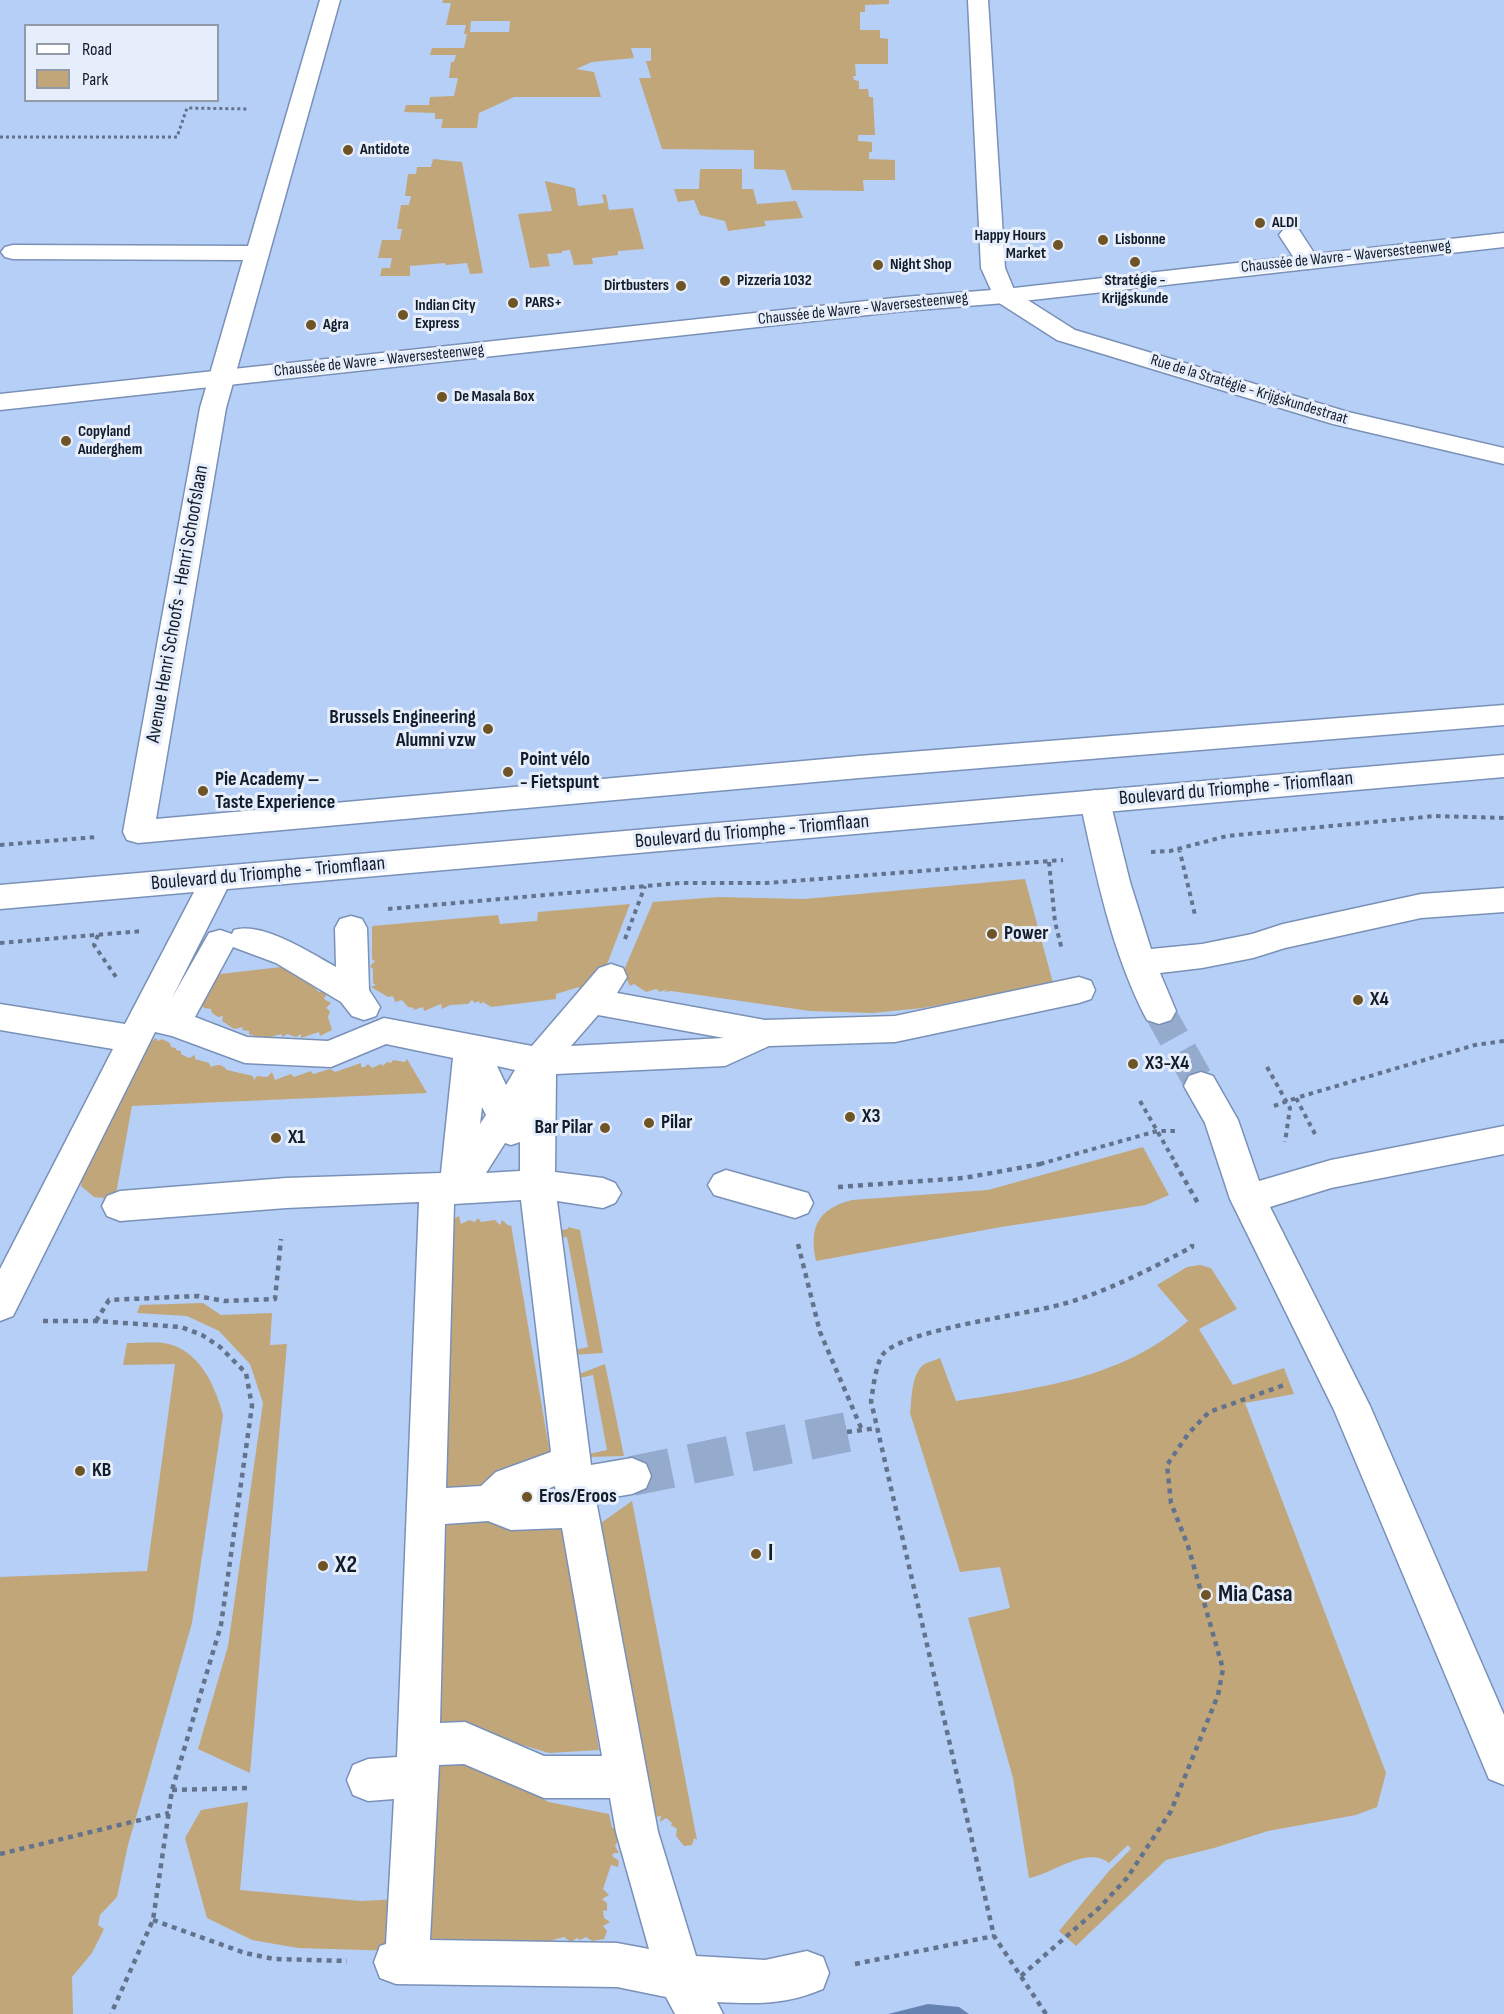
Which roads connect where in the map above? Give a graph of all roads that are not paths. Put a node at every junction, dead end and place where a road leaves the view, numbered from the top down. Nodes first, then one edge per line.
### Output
1 (330, 0) edge
2 (978, 0) edge
3 (1292, 235) dead end
4 (1504, 240) edge
5 (13, 252) dead end
6 (256, 253) junction
7 (1308, 262) junction
8 (1005, 296) junction
9 (221, 378) junction
10 (0, 402) edge
11 (1504, 456) edge
12 (1504, 715) edge
13 (1504, 766) edge
14 (1095, 801) junction
15 (216, 879) junction
16 (0, 897) edge
17 (1504, 900) edge
18 (351, 928) dead end
19 (219, 935) junction
20 (1138, 963) junction
21 (1079, 990) dead end
22 (353, 993) junction
23 (1160, 1011) tunnel mouth
24 (0, 1017) edge
25 (156, 1028) junction
26 (384, 1031) junction
27 (765, 1032) junction
28 (471, 1048) junction
29 (539, 1061) junction
30 (1201, 1086) tunnel mouth
31 (504, 1117) junction
32 (1504, 1140) edge
33 (537, 1184) junction
34 (726, 1185) dead end
35 (447, 1188) junction
36 (603, 1193) dead end
37 (1248, 1199) junction
38 (795, 1203) road end
39 (120, 1206) dead end
40 (0, 1305) edge
41 (632, 1476) tunnel mouth
42 (575, 1486) junction
43 (426, 1507) junction
44 (418, 1761) junction
45 (1504, 1764) edge
46 (627, 1777) junction
47 (368, 1780) dead end
48 (807, 1973) road end
49 (680, 1977) junction
50 (700, 2014) edge

1 - 6 street, Avenue Henri Schoofs - Henri Schoofslaan
2 - 8 street
3 - 7 street
4 - 7 street, Chaussée de Wavre - Waversesteenweg
5 - 6 street
6 - 9 street, Avenue Henri Schoofs - Henri Schoofslaan
7 - 8 street, Chaussée de Wavre - Waversesteenweg
8 - 9 street, Chaussée de Wavre - Waversesteenweg
8 - 11 street, Rue de la Stratégie - Krijgskundestraat
9 - 10 street, Chaussée de Wavre - Waversesteenweg
9 - 12 street, Avenue Henri Schoofs - Henri Schoofslaan
13 - 14 street, Boulevard du Triomphe - Triomflaan
14 - 15 street, Boulevard du Triomphe - Triomflaan
14 - 20 street
15 - 16 street, Boulevard du Triomphe - Triomflaan
15 - 19 street
17 - 20 street
18 - 22 street
19 - 22 street
19 - 25 street
20 - 23 street
21 - 27 street
22 - 26 street
24 - 25 street
25 - 26 street
25 - 40 street
26 - 28 street
27 - 29 street
27 - 29 street
28 - 29 street
28 - 31 street
28 - 35 street
29 - 31 street
29 - 33 street
30 - 37 street
31 - 33 street
31 - 35 street
32 - 37 street
33 - 35 street
33 - 36 street
33 - 42 street
34 - 38 street
35 - 39 street
35 - 43 street
37 - 45 street
41 - 42 street
42 - 43 street
42 - 46 street
43 - 44 street
44 - 46 street
44 - 47 street
44 - 49 street
46 - 49 street
48 - 49 street
49 - 50 street

